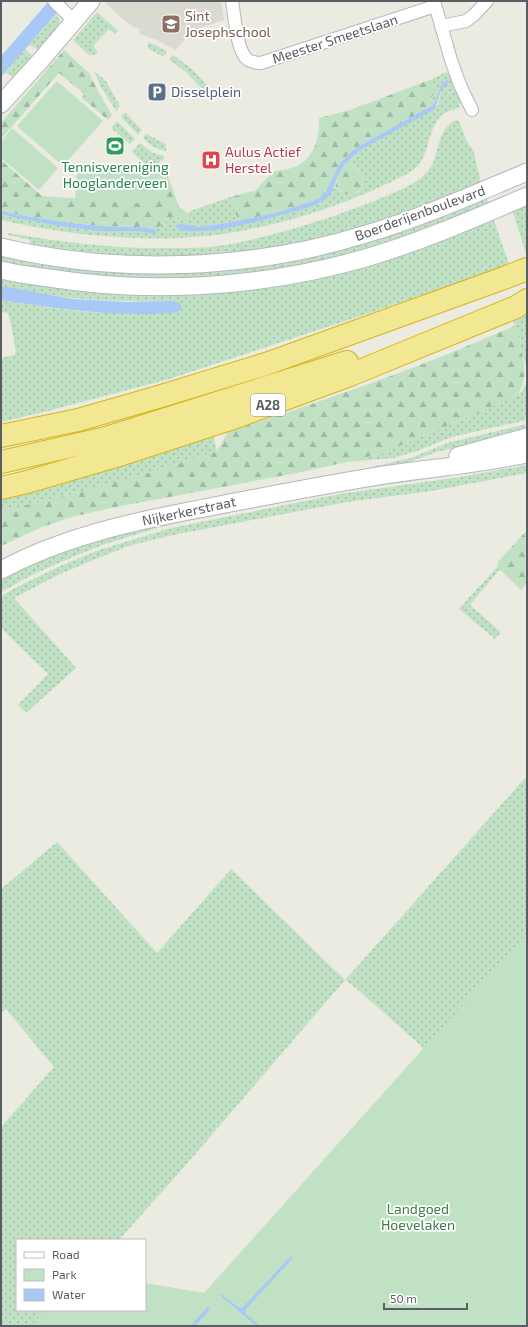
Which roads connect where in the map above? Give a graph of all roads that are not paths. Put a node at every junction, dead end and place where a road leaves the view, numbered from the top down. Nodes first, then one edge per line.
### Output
1 (54, 1) edge
2 (91, 1) edge
3 (232, 1) edge
4 (487, 1) edge
5 (434, 4) edge
6 (68, 15) junction
7 (440, 26) junction
8 (1, 104) edge
9 (472, 110) dead end
10 (527, 172) edge
11 (527, 196) edge
12 (1, 247) edge
13 (527, 269) edge
14 (1, 270) edge
15 (527, 292) edge
16 (527, 300) edge
17 (1, 436) edge
18 (527, 437) edge
19 (527, 454) edge
20 (1, 462) edge
21 (384, 475) junction
22 (1, 488) edge
23 (1, 570) edge

1 - 6 street
2 - 6 main road
3 - 5 street, Meester Smeetslaan
4 - 7 street
5 - 7 street
6 - 8 main road
7 - 9 street
10 - 12 main road, Boerderijenboulevard
11 - 14 main road, Boerderijenboulevard
13 - 17 highway
15 - 20 highway, A28
16 - 22 highway, A28
18 - 21 main road, Nijkerkerstraat
19 - 21 main road, Nijkerkerstraat
21 - 23 main road, Nijkerkerstraat

